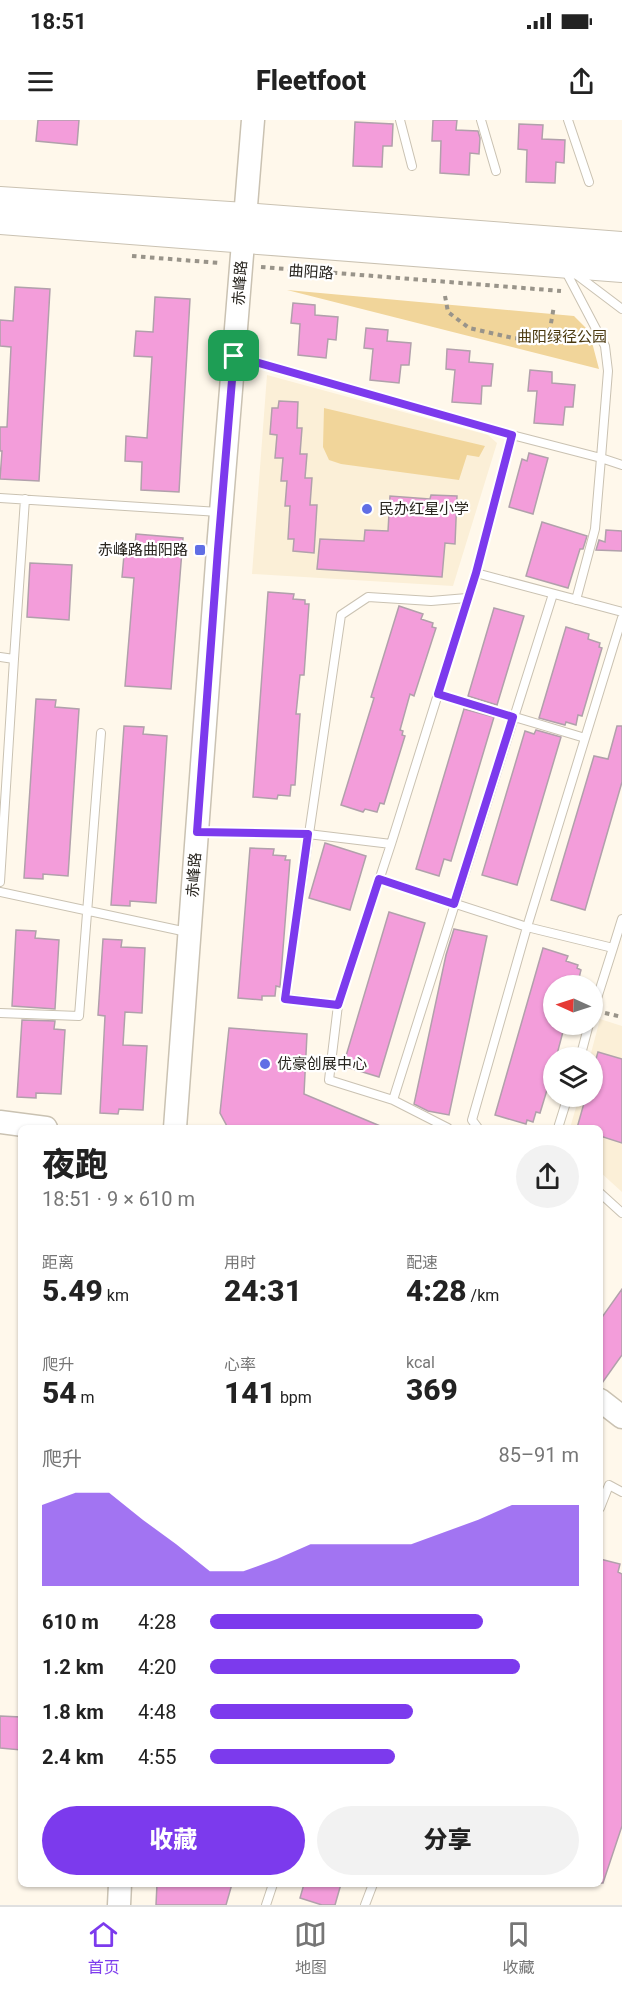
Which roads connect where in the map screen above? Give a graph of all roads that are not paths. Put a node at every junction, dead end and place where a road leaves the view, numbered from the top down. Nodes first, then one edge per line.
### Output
1 (253, 120) edge
2 (400, 120) edge
3 (481, 120) edge
4 (568, 120) edge
5 (412, 166) dead end
6 (496, 171) dead end
7 (589, 182) dead end
8 (0, 200) edge
9 (0, 221) edge
10 (243, 240) junction
11 (622, 245) edge
12 (563, 265) junction
13 (622, 269) edge
14 (622, 309) edge
15 (234, 356) junction
16 (512, 435) junction
17 (601, 458) junction
18 (622, 465) edge
19 (0, 498) edge
20 (25, 500) junction
21 (222, 512) junction
22 (476, 573) junction
23 (553, 594) junction
24 (467, 598) junction
25 (576, 600) junction
26 (622, 612) edge
27 (622, 618) edge
28 (0, 657) edge
29 (14, 658) junction
30 (438, 694) junction
31 (513, 717) junction
32 (101, 734) dead end
33 (585, 738) junction
34 (197, 832) junction
35 (308, 834) junction
36 (391, 844) junction
37 (379, 879) junction
38 (0, 882) edge
39 (0, 892) edge
40 (454, 904) junction
41 (87, 910) junction
42 (622, 919) edge
43 (527, 927) junction
44 (190, 932) junction
45 (613, 948) junction
46 (603, 979) edge
47 (338, 1005) junction
48 (0, 1013) edge
49 (393, 1100) junction
50 (565, 1107) edge
51 (0, 1122) edge
52 (23, 1125) edge
53 (175, 1125) edge
54 (441, 1125) edge
55 (476, 1125) edge
56 (559, 1125) edge
57 (603, 1196) edge
58 (622, 1213) edge
59 (603, 1402) edge
60 (622, 1417) edge
61 (622, 1492) edge
62 (603, 1500) edge
63 (120, 1887) edge
64 (272, 1887) edge
65 (372, 1887) edge
66 (119, 1905) edge
67 (266, 1905) edge
68 (365, 1905) edge

1 - 10 street, 赤峰路
2 - 5 lane
3 - 6 lane
4 - 7 lane
8 - 10 main road, 曲阳路
9 - 10 main road, 曲阳路
10 - 11 main road, 曲阳路
10 - 12 main road, 曲阳路
10 - 15 street, 赤峰路
12 - 13 main road, 曲阳路
12 - 14 lane
12 - 17 lane
15 - 16 lane
15 - 21 street, 赤峰路
16 - 17 lane
16 - 22 lane
17 - 18 lane
17 - 25 lane
19 - 20 lane
20 - 21 lane
20 - 29 lane
21 - 34 street, 赤峰路
22 - 23 lane
22 - 24 lane
23 - 25 lane
23 - 31 lane
24 - 30 lane
24 - 35 lane
25 - 26 lane
27 - 33 lane
28 - 29 lane
29 - 38 lane
30 - 31 lane
30 - 36 lane
31 - 33 lane
31 - 40 lane
32 - 41 lane
33 - 43 lane
34 - 35 lane
34 - 44 street, 赤峰路
35 - 36 lane
35 - 47 lane
36 - 37 lane
37 - 40 lane
37 - 47 lane
39 - 41 lane
40 - 43 lane
40 - 49 lane
41 - 44 lane
41 - 48 lane
42 - 45 lane
43 - 45 lane
43 - 55 lane
44 - 53 street, 赤峰路
45 - 46 lane
47 - 49 lane
49 - 54 lane
50 - 56 lane
51 - 52 street
57 - 58 lane
59 - 60 street
61 - 62 lane
63 - 66 street
64 - 67 lane
65 - 68 lane

